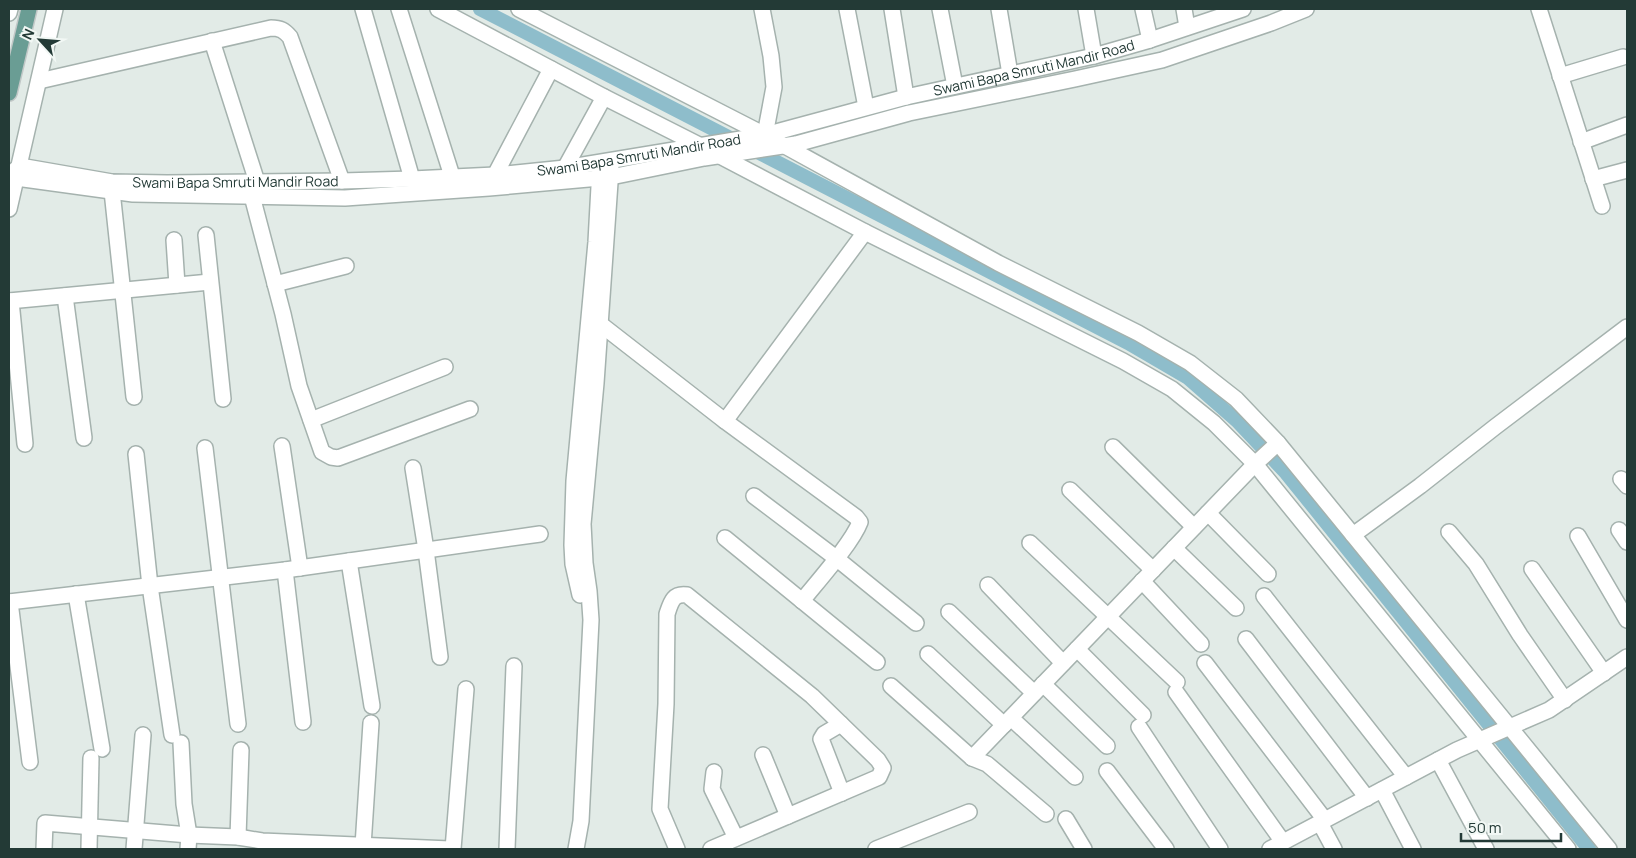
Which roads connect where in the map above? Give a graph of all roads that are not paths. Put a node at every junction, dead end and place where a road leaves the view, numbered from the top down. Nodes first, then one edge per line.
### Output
1 (10, 9) edge
2 (29, 9) edge
3 (55, 9) edge
4 (363, 9) edge
5 (399, 9) edge
6 (438, 9) edge
7 (762, 9) edge
8 (847, 9) edge
9 (892, 9) edge
10 (940, 9) edge
11 (999, 9) edge
12 (1086, 9) edge
13 (1143, 9) edge
14 (1184, 9) edge
15 (1306, 9) edge
16 (1539, 9) edge
17 (527, 10) edge
18 (1237, 10) edge
19 (9, 13) edge
20 (1187, 27) junction
21 (1150, 40) junction
22 (212, 41) junction
23 (1094, 56) junction
24 (1623, 56) dead end
25 (551, 69) junction
26 (1010, 74) junction
27 (1560, 76) junction
28 (39, 81) junction
29 (954, 86) junction
30 (9, 92) edge
31 (604, 97) junction
32 (906, 97) junction
33 (866, 107) junction
34 (1627, 125) edge
35 (765, 135) junction
36 (1581, 142) junction
37 (701, 146) junction
38 (784, 146) junction
39 (720, 156) junction
40 (565, 168) junction
41 (606, 170) junction
42 (1627, 170) edge
43 (13, 174) edge
44 (495, 175) junction
45 (452, 176) junction
46 (412, 179) junction
47 (1593, 179) junction
48 (257, 182) junction
49 (342, 182) junction
50 (112, 192) junction
51 (252, 196) junction
52 (1602, 206) dead end
53 (9, 209) edge
54 (865, 232) junction
55 (206, 235) dead end
56 (174, 240) dead end
57 (346, 266) dead end
58 (210, 282) junction
59 (275, 284) junction
60 (177, 286) junction
61 (123, 290) junction
62 (65, 296) junction
63 (10, 301) edge
64 (594, 321) junction
65 (1627, 328) edge
66 (445, 367) dead end
67 (134, 397) dead end
68 (223, 399) dead end
69 (470, 409) dead end
70 (311, 420) junction
71 (725, 421) junction
72 (84, 438) dead end
73 (25, 444) dead end
74 (1278, 444) junction
75 (282, 446) dead end
76 (205, 448) dead end
77 (1113, 448) dead end
78 (136, 454) dead end
79 (1254, 464) junction
80 (413, 468) dead end
81 (1070, 490) dead end
82 (754, 496) dead end
83 (1208, 513) junction
84 (1194, 527) junction
85 (1449, 532) dead end
86 (540, 534) dead end
87 (1352, 535) junction
88 (1578, 536) dead end
89 (725, 538) dead end
90 (1030, 542) dead end
91 (1174, 548) junction
92 (426, 550) junction
93 (836, 558) junction
94 (349, 561) junction
95 (1532, 568) dead end
96 (292, 569) junction
97 (1153, 570) junction
98 (1268, 574) dead end
99 (221, 577) junction
100 (1142, 582) junction
101 (988, 584) dead end
102 (150, 586) junction
103 (76, 594) junction
104 (1264, 596) dead end
105 (802, 600) junction
106 (9, 602) edge
107 (1236, 608) dead end
108 (948, 612) dead end
109 (1108, 617) junction
110 (1627, 620) edge
111 (916, 623) dead end
112 (1246, 639) dead end
113 (1201, 644) dead end
114 (1077, 649) junction
115 (928, 654) dead end
116 (440, 657) dead end
117 (1627, 657) edge
118 (877, 662) dead end
119 (1063, 663) junction
120 (1205, 663) dead end
121 (514, 666) dead end
122 (1604, 673) junction
123 (891, 686) dead end
124 (466, 689) dead end
125 (1039, 689) junction
126 (1565, 700) junction
127 (372, 706) dead end
128 (1008, 721) junction
129 (303, 722) dead end
130 (372, 723) dead end
131 (238, 724) dead end
132 (841, 724) junction
133 (1508, 727) junction
134 (143, 734) dead end
135 (1480, 740) junction
136 (1107, 746) dead end
137 (241, 750) dead end
138 (763, 755) dead end
139 (972, 758) junction
140 (1438, 760) junction
141 (30, 762) dead end
142 (1108, 771) dead end
143 (714, 772) dead end
144 (1075, 777) dead end
145 (1406, 777) junction
146 (1382, 790) junction
147 (842, 793) junction
148 (1367, 798) junction
149 (969, 812) dead end
150 (1046, 814) dead end
151 (788, 816) junction
152 (1066, 819) dead end
153 (1323, 821) junction
154 (90, 827) junction
155 (135, 830) junction
156 (238, 837) junction
157 (736, 838) junction
158 (189, 842) edge
159 (262, 845) edge
160 (576, 845) edge
161 (362, 846) junction
162 (1277, 846) edge
163 (321, 847) edge
164 (410, 848) edge
165 (44, 849) edge
166 (89, 849) edge
167 (134, 849) edge
168 (452, 849) edge
169 (507, 849) edge
170 (677, 849) edge
171 (711, 849) edge
172 (876, 849) edge
173 (1084, 849) edge
174 (1166, 849) edge
175 (1220, 849) edge
176 (1334, 849) edge
177 (1412, 849) edge
178 (1486, 849) edge
179 (1568, 849) edge
180 (1609, 849) edge

1 - 19 street
2 - 30 main road
3 - 28 street
4 - 46 street
5 - 45 street
6 - 25 street
7 - 35 street
8 - 33 street
9 - 32 street
10 - 29 street
11 - 26 street
12 - 23 street
13 - 21 street
14 - 20 street
15 - 38 street
16 - 27 street
17 - 35 street
18 - 20 street, Swami Bapa Smruti Mandir Road
20 - 21 street, Swami Bapa Smruti Mandir Road
21 - 23 street, Swami Bapa Smruti Mandir Road
22 - 28 street
22 - 48 street
22 - 49 street
23 - 26 street, Swami Bapa Smruti Mandir Road
24 - 27 street
25 - 31 street
25 - 44 street
26 - 29 street, Swami Bapa Smruti Mandir Road
27 - 36 street
28 - 43 street
29 - 32 street, Swami Bapa Smruti Mandir Road
31 - 37 street
31 - 40 street
32 - 33 street, Swami Bapa Smruti Mandir Road
33 - 35 street, Swami Bapa Smruti Mandir Road
34 - 36 street
35 - 37 street, Swami Bapa Smruti Mandir Road
35 - 38 street
36 - 47 street
37 - 39 street
37 - 41 street, Swami Bapa Smruti Mandir Road
38 - 39 street
38 - 74 street
39 - 41 street
39 - 54 street
40 - 41 street, Swami Bapa Smruti Mandir Road
40 - 44 street, Swami Bapa Smruti Mandir Road
41 - 51 street
41 - 64 street
42 - 47 street
43 - 48 street, Swami Bapa Smruti Mandir Road
43 - 50 street
43 - 53 street
44 - 45 street, Swami Bapa Smruti Mandir Road
45 - 46 street, Swami Bapa Smruti Mandir Road
46 - 49 street, Swami Bapa Smruti Mandir Road
47 - 52 street
48 - 49 street, Swami Bapa Smruti Mandir Road
50 - 51 street
50 - 61 street
51 - 59 street
54 - 71 street
54 - 79 street
55 - 58 street
56 - 60 street
57 - 59 street
58 - 60 street
58 - 68 street
59 - 70 street
60 - 61 street
61 - 62 street
61 - 67 street
62 - 63 street
62 - 72 street
63 - 73 street
64 - 71 street
64 - 160 street
65 - 87 street
66 - 70 street
69 - 70 street
71 - 93 street
74 - 79 street
74 - 87 street
75 - 96 street
76 - 99 street
77 - 84 street
78 - 102 street
79 - 83 street
79 - 135 street
80 - 92 street
81 - 97 street
82 - 93 street
83 - 84 street
83 - 98 street
84 - 91 street
85 - 126 street
86 - 92 street
87 - 133 street
88 - 110 street
89 - 105 street
90 - 109 street
91 - 97 street
91 - 107 street
92 - 94 street
92 - 116 street
93 - 105 street
93 - 111 street
94 - 96 street
94 - 127 street
95 - 122 street
96 - 99 street
96 - 129 street
97 - 100 street
99 - 102 street
99 - 131 street
100 - 109 street
100 - 113 street
101 - 119 street
102 - 103 street
102 - 158 street
103 - 106 street
103 - 154 street
104 - 145 street
105 - 118 street
106 - 141 street
108 - 125 street
109 - 114 street
109 - 162 street
112 - 148 street
114 - 119 street
114 - 175 street
115 - 128 street
117 - 122 street
119 - 125 street
120 - 153 street
121 - 169 street
122 - 126 street
123 - 139 street
124 - 168 street
125 - 128 street
125 - 136 street
126 - 133 street
128 - 139 street
128 - 144 street
130 - 161 street
132 - 147 street
132 - 147 street
132 - 170 street
133 - 135 street
133 - 180 street
134 - 155 street
135 - 140 street
135 - 179 street
137 - 156 street
138 - 151 street
139 - 150 street
140 - 145 street
140 - 178 street
142 - 174 street
143 - 157 street
145 - 146 street
146 - 148 street
146 - 177 street
147 - 151 street
148 - 153 street
149 - 172 street
151 - 157 street
152 - 173 street
153 - 162 street
153 - 176 street
154 - 155 street
154 - 165 street
154 - 166 street
155 - 158 street
155 - 167 street
156 - 158 street
156 - 159 street
157 - 171 street
159 - 163 street
161 - 163 street
161 - 164 street
164 - 168 street

